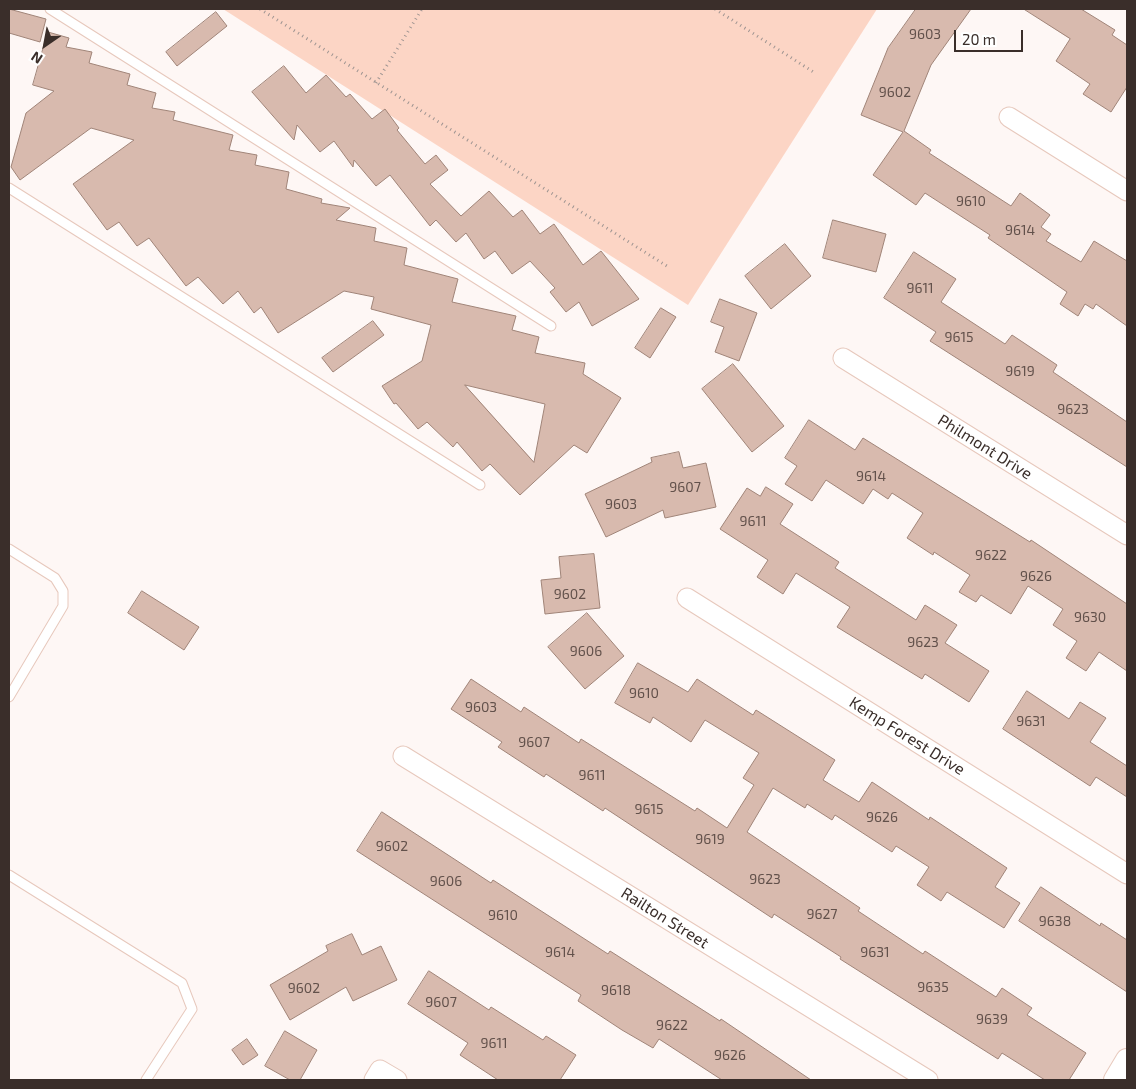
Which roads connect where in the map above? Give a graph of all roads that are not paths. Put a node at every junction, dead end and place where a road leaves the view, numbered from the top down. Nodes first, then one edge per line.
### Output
1 (50, 9) edge
2 (1009, 117) dead end
3 (9, 188) edge
4 (1127, 191) edge
5 (551, 326) dead end
6 (844, 358) dead end
7 (480, 485) dead end
8 (1127, 535) edge
9 (9, 549) edge
10 (687, 598) dead end
11 (9, 696) edge
12 (403, 756) dead end
13 (9, 874) edge
14 (1127, 874) edge
15 (1127, 1060) edge
16 (377, 1075) edge
17 (146, 1080) edge
18 (397, 1080) edge
19 (928, 1080) edge
20 (1115, 1080) edge

1 - 5 lane
2 - 4 street
3 - 7 lane
6 - 8 street, Philmont Drive
9 - 11 lane
10 - 14 street, Kemp Forest Drive
12 - 19 street, Railton Street
13 - 17 lane
15 - 20 street
16 - 18 street

